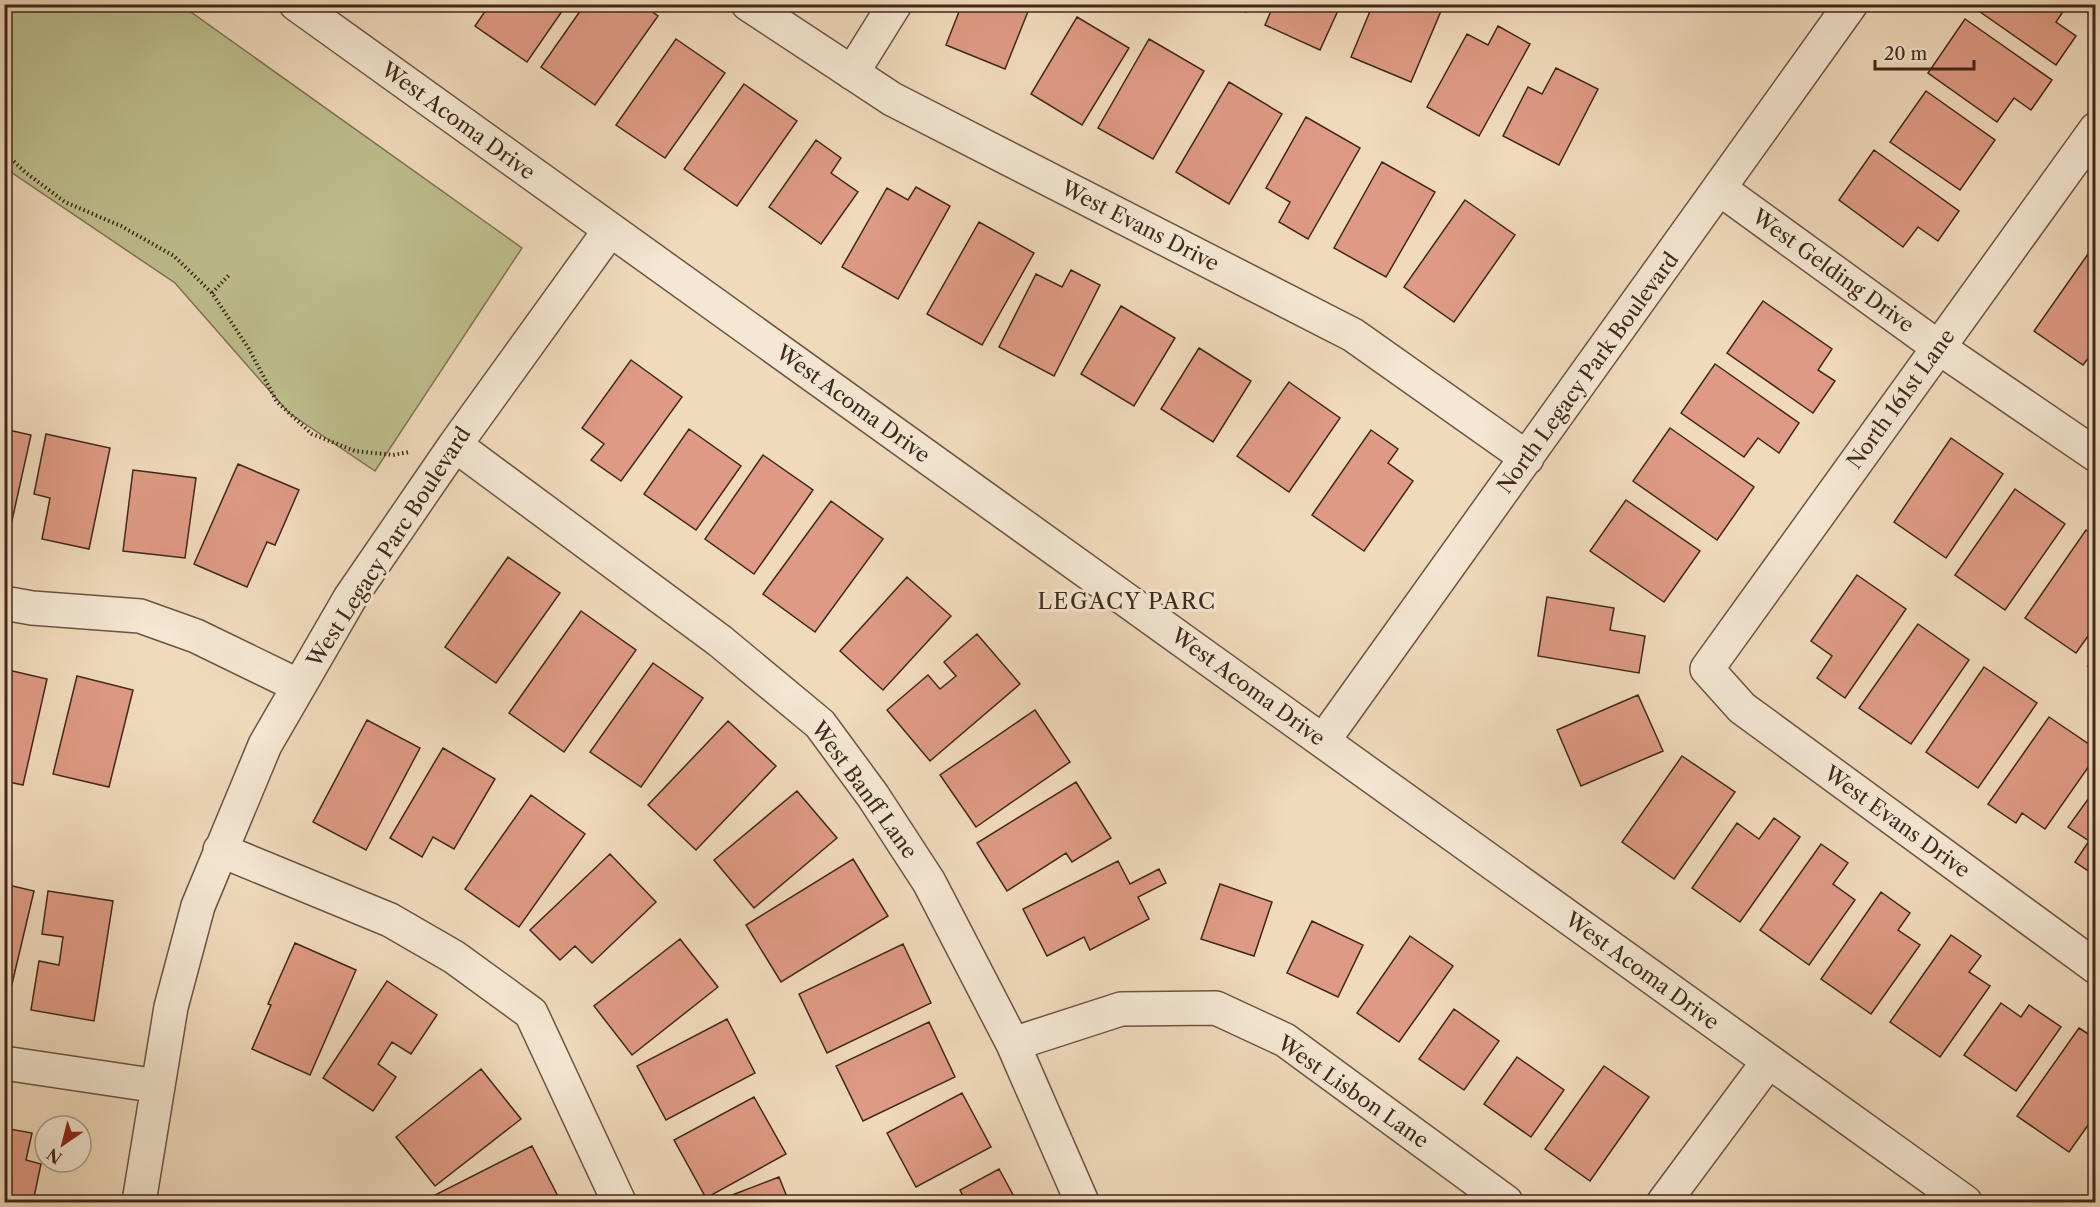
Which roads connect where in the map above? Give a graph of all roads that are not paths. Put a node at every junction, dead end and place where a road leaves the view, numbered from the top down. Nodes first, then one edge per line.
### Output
1 (296, 4) edge
2 (748, 4) edge
3 (895, 4) edge
4 (1851, 4) edge
5 (852, 73) junction
6 (2096, 129) edge
7 (1720, 189) junction
8 (610, 231) junction
9 (1938, 347) junction
10 (455, 445) junction
11 (2096, 454) edge
12 (1527, 458) junction
13 (4, 603) edge
14 (1707, 669) joint
15 (298, 686) junction
16 (1323, 741) junction
17 (220, 850) junction
18 (2096, 967) edge
19 (1013, 1044) junction
20 (1768, 1062) junction
21 (4, 1063) edge
22 (158, 1086) junction
23 (139, 1203) edge
24 (619, 1203) edge
25 (1082, 1203) edge
26 (1506, 1203) edge
27 (1664, 1203) edge
28 (1965, 1203) edge

1 - 8 street, West Acoma Drive
2 - 5 street, West Evans Drive
3 - 5 street
4 - 7 street, North Legacy Park Boulevard
5 - 12 street, West Evans Drive
6 - 9 street, North 161st Lane
7 - 9 street, West Gelding Drive
7 - 12 street, North Legacy Park Boulevard
8 - 10 street, West Legacy Parc Boulevard
8 - 16 street, West Acoma Drive
9 - 11 street, West Gelding Drive
9 - 14 street, North 161st Lane
10 - 15 street, West Legacy Parc Boulevard
10 - 19 street, West Banff Lane
12 - 16 street, North Legacy Park Boulevard
13 - 15 street
14 - 18 street, West Evans Drive
15 - 17 street, West Legacy Parc Boulevard
16 - 20 street, West Acoma Drive
17 - 22 street, West Legacy Parc Boulevard
17 - 24 street
19 - 25 street, West Banff Lane
19 - 26 street, West Lisbon Lane
20 - 27 street
20 - 28 street, West Acoma Drive
21 - 22 street
22 - 23 street, West Legacy Parc Boulevard

